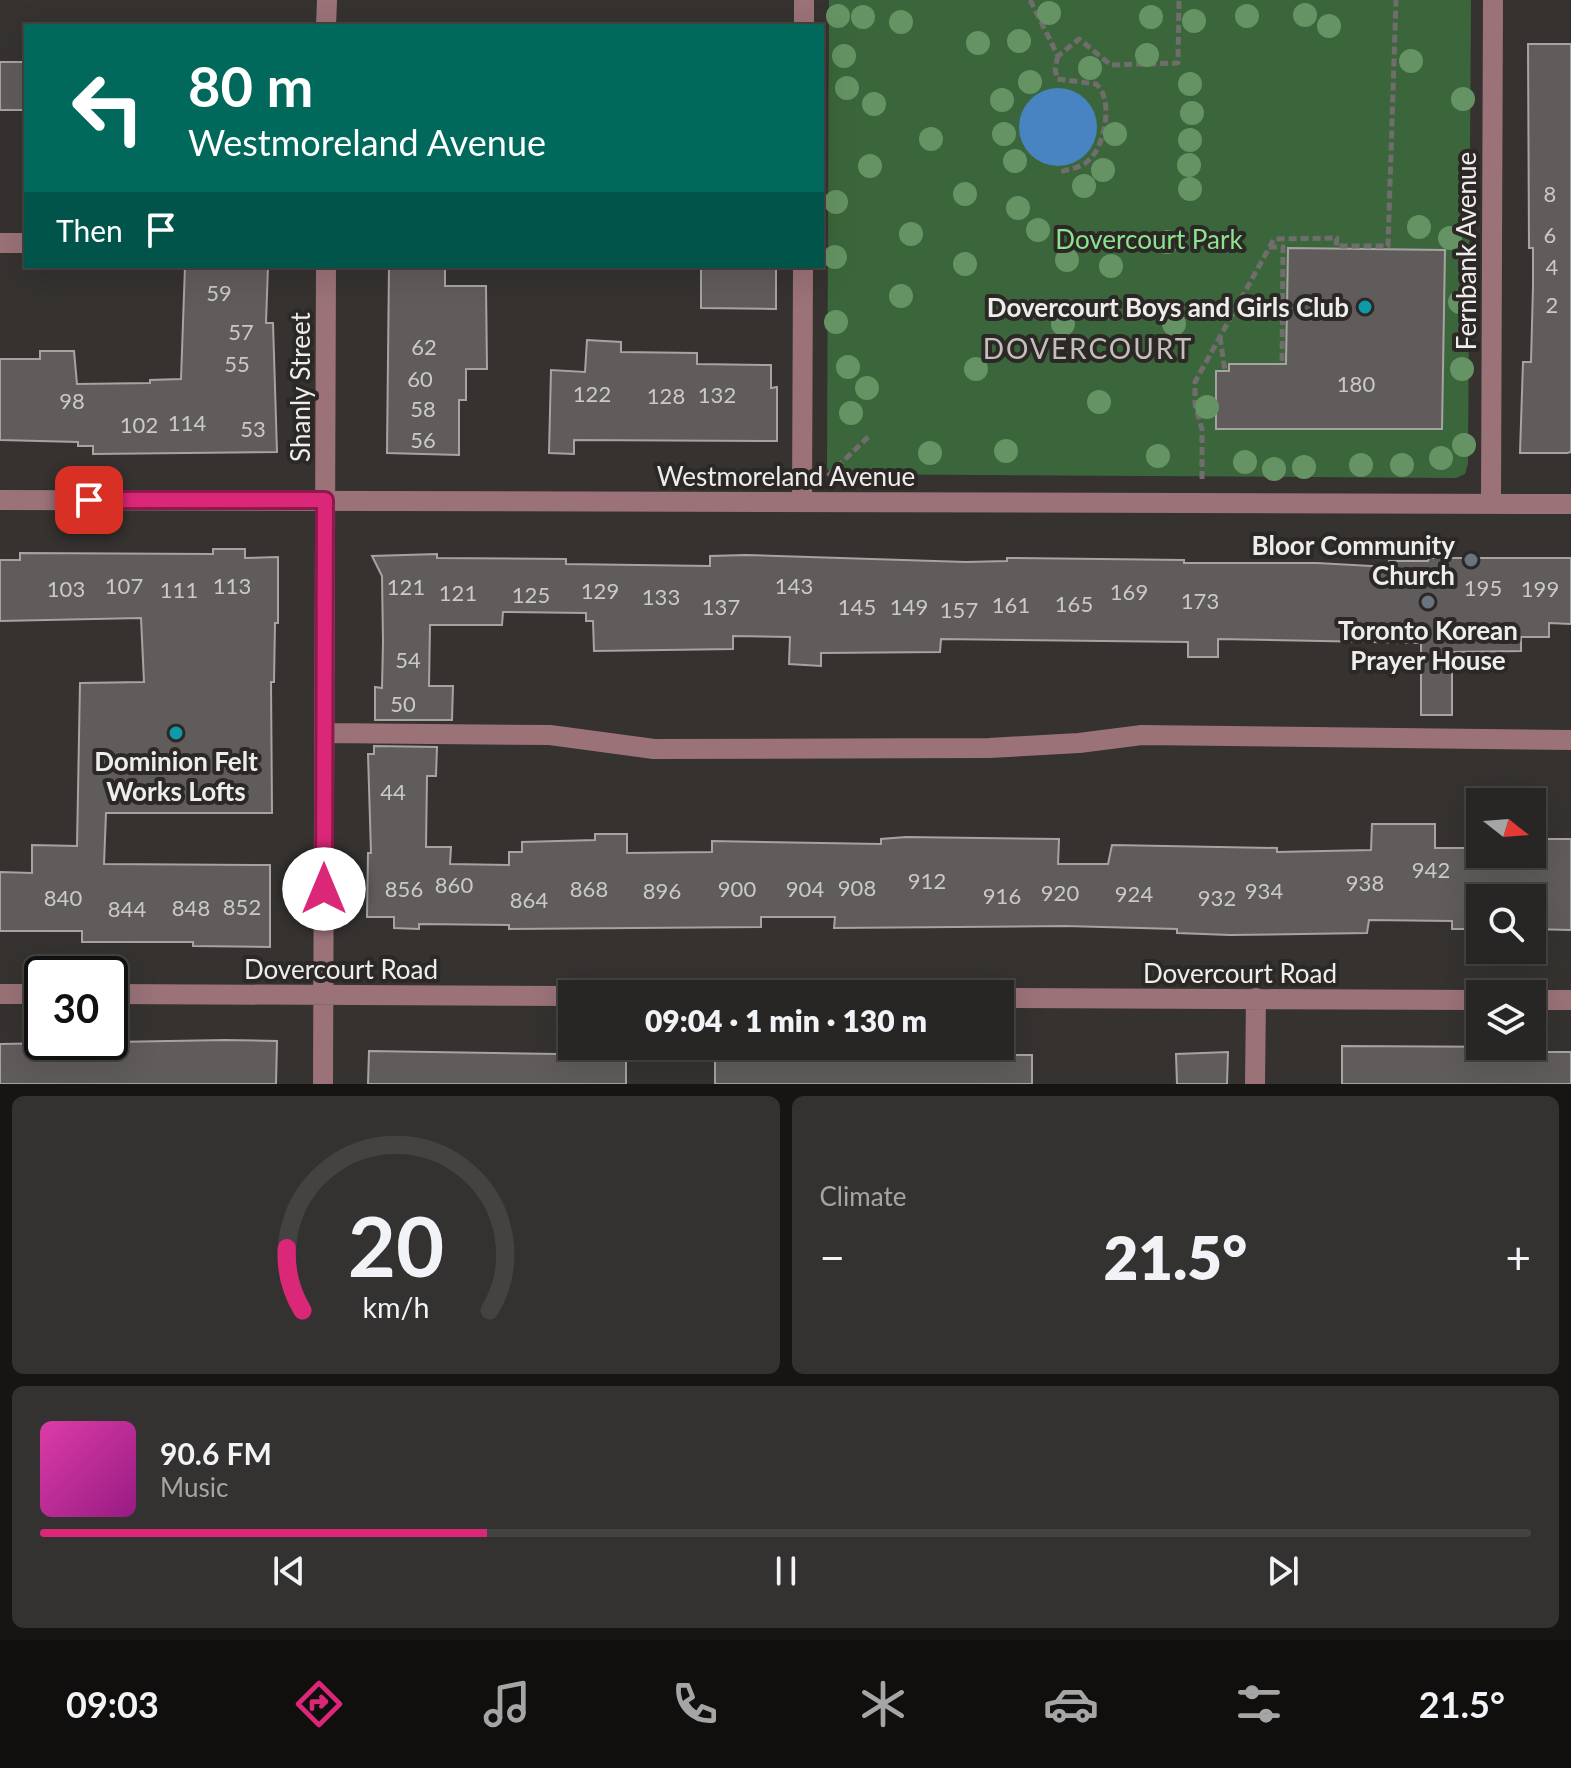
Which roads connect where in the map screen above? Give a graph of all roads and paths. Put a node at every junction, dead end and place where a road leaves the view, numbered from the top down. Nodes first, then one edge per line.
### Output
1 (327, 0) edge
2 (804, 0) edge
3 (1030, 0) edge
4 (1179, 0) edge
5 (1396, 0) edge
6 (1493, 0) edge
7 (326, 24) edge
8 (804, 24) edge
9 (1058, 56) junction
10 (1059, 172) dead end
11 (0, 243) edge
12 (24, 243) edge
13 (1269, 247) junction
14 (326, 268) edge
15 (803, 268) edge
16 (1219, 335) junction
17 (1282, 362) dead end
18 (1225, 371) dead end
19 (870, 435) dead end
20 (826, 478) dead end
21 (1202, 481) dead end
22 (0, 500) edge
23 (325, 500) junction
24 (802, 502) junction
25 (1491, 503) junction
26 (1571, 504) edge
27 (324, 733) junction
28 (1571, 740) edge
29 (0, 994) edge
30 (24, 994) edge
31 (128, 994) edge
32 (324, 995) junction
33 (558, 996) edge
34 (1014, 998) edge
35 (1256, 998) junction
36 (1466, 1000) edge
37 (1546, 1000) edge
38 (1571, 1000) edge
39 (323, 1084) edge
40 (1255, 1084) edge

1 - 7 street
2 - 8 street
3 - 9 path
4 - 9 path
5 - 13 path
6 - 25 street, Fernbank Avenue
9 - 10 path
11 - 12 street
13 - 16 path
13 - 17 path
14 - 23 street, Shanly Street
15 - 24 street
16 - 18 path
16 - 21 path
19 - 20 path
22 - 23 street, Westmoreland Avenue
23 - 24 street, Westmoreland Avenue
23 - 27 street, Shanly Street
24 - 25 street, Westmoreland Avenue
25 - 26 street, Westmoreland Avenue
27 - 28 street
27 - 32 street, Shanly Street
29 - 30 street
31 - 32 street, Dovercourt Road
32 - 33 street, Dovercourt Road
32 - 39 street, Shanly Street
34 - 35 street, Dovercourt Road
35 - 36 street, Dovercourt Road
35 - 40 street
37 - 38 street

